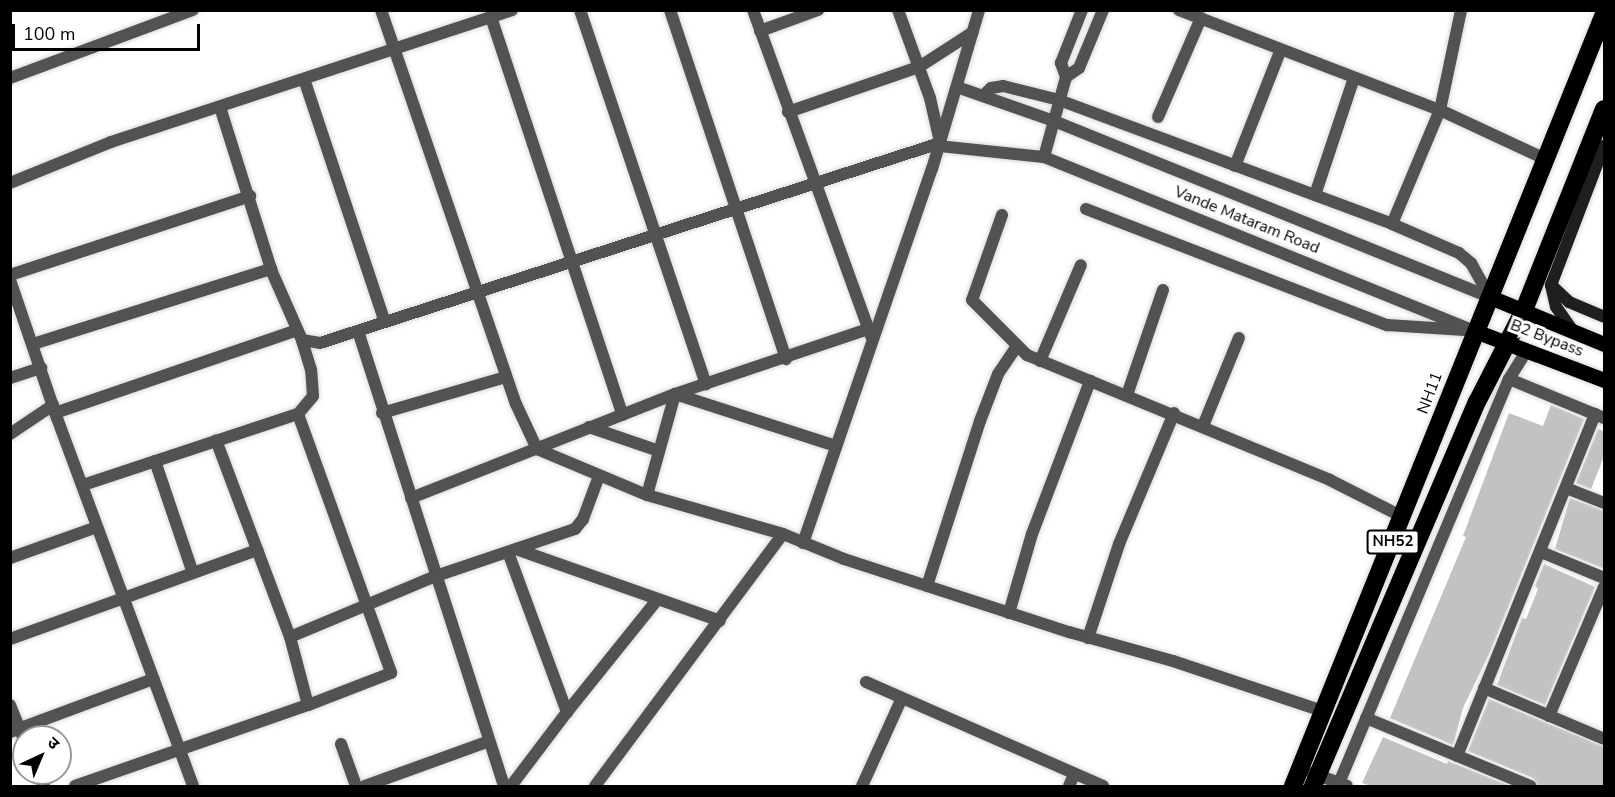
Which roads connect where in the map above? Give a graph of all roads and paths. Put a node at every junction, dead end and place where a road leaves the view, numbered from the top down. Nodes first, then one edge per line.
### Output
1 (193, 10) edge
2 (381, 10) edge
3 (512, 10) edge
4 (580, 10) edge
5 (670, 10) edge
6 (753, 10) edge
7 (818, 10) edge
8 (898, 10) edge
9 (979, 10) edge
10 (1082, 10) edge
11 (1103, 10) edge
12 (1179, 10) edge
13 (1461, 10) edge
14 (1605, 14) edge
15 (491, 17) junction
16 (1202, 18) junction
17 (760, 31) junction
18 (973, 32) junction
19 (393, 51) junction
20 (1280, 52) junction
21 (919, 67) junction
22 (1066, 77) junction
23 (10, 78) edge
24 (1354, 78) junction
25 (304, 79) junction
26 (957, 87) junction
27 (983, 96) junction
28 (1059, 100) junction
29 (220, 106) junction
30 (1440, 110) junction
31 (788, 112) junction
32 (1158, 117) dead end
33 (1603, 118) edge
34 (1054, 121) junction
35 (940, 144) junction
36 (1605, 146) edge
37 (1044, 156) junction
38 (1545, 159) junction
39 (1235, 166) junction
40 (1576, 179) junction
41 (10, 183) edge
42 (814, 183) junction
43 (1315, 195) junction
44 (250, 196) junction
45 (1581, 201) junction
46 (1086, 209) dead end
47 (736, 210) junction
48 (1002, 215) dead end
49 (1392, 224) junction
50 (657, 235) junction
51 (574, 261) junction
52 (1081, 265) dead end
53 (271, 269) junction
54 (11, 283) edge
55 (1551, 285) junction
56 (1163, 290) dead end
57 (477, 293) junction
58 (1490, 297) junction
59 (1524, 310) junction
60 (1605, 317) edge
61 (385, 322) junction
62 (868, 329) junction
63 (357, 331) junction
64 (1475, 331) junction
65 (1573, 331) junction
66 (298, 336) junction
67 (1239, 338) dead end
68 (873, 341) junction
69 (1508, 342) junction
70 (33, 344) junction
71 (1605, 344) edge
72 (1017, 346) junction
73 (1527, 350) junction
74 (786, 359) junction
75 (1041, 361) junction
76 (41, 368) junction
77 (506, 377) junction
78 (10, 378) edge
79 (1509, 379) junction
80 (1605, 380) edge
81 (1090, 381) junction
82 (706, 384) junction
83 (675, 394) junction
84 (1127, 396) junction
85 (54, 409) junction
86 (382, 413) junction
87 (1174, 413) junction
88 (297, 414) junction
89 (623, 415) junction
90 (1600, 416) edge
91 (1203, 426) junction
92 (589, 427) junction
93 (10, 434) edge
94 (216, 440) junction
95 (836, 446) junction
96 (537, 449) junction
97 (659, 451) junction
98 (155, 461) junction
99 (599, 476) junction
100 (83, 485) junction
101 (1566, 488) junction
102 (647, 495) junction
103 (411, 498) junction
104 (1605, 503) edge
105 (1403, 517) junction
106 (97, 527) junction
107 (783, 534) junction
108 (803, 543) junction
109 (257, 550) junction
110 (512, 551) junction
111 (1540, 552) junction
112 (10, 558) edge
113 (193, 573) junction
114 (436, 576) junction
115 (1605, 578) edge
116 (927, 586) junction
117 (1605, 587) edge
118 (122, 599) junction
119 (657, 600) junction
120 (370, 606) junction
121 (1010, 613) junction
122 (720, 621) junction
123 (290, 637) junction
124 (1088, 638) junction
125 (10, 639) edge
126 (153, 679) junction
127 (866, 682) dead end
128 (1484, 687) junction
129 (902, 700) junction
130 (10, 705) edge
131 (308, 705) junction
132 (567, 712) junction
133 (1324, 712) junction
134 (1549, 716) junction
135 (1366, 718) junction
136 (16, 725) edge
137 (38, 725) edge
138 (1605, 740) edge
139 (489, 741) junction
140 (340, 744) dead end
141 (181, 752) junction
142 (1457, 756) junction
143 (1074, 775) junction
144 (1311, 777) edge
145 (1343, 785) edge
146 (75, 786) edge
147 (193, 786) edge
148 (356, 786) edge
149 (365, 786) edge
150 (504, 786) edge
151 (511, 786) edge
152 (595, 786) edge
153 (861, 786) edge
154 (1069, 786) edge
155 (1103, 786) edge
156 (1293, 786) edge
157 (1527, 786) edge

1 - 23 street
2 - 19 street
3 - 15 street
4 - 50 street
5 - 47 street
6 - 17 street
7 - 17 street
8 - 21 street
9 - 18 street
10 - 22 street
11 - 22 street
12 - 16 street
13 - 30 street
14 - 38 highway, NH11 / NH52
15 - 19 street
15 - 51 street
16 - 20 street
16 - 32 street
17 - 31 street
18 - 21 street
18 - 26 street
19 - 25 street
19 - 57 street
20 - 24 street
20 - 39 street
21 - 31 street
21 - 35 street
22 - 28 street
24 - 30 street
24 - 43 street
25 - 29 street
25 - 61 street
26 - 27 street, Vande Mataram Road
26 - 35 street
27 - 28 street
27 - 34 street, Vande Mataram Road
28 - 34 street
28 - 39 street
29 - 41 street
29 - 44 street
30 - 38 street
30 - 49 street
31 - 42 street
33 - 40 highway, NH52
34 - 37 street
34 - 58 street, Vande Mataram Road
35 - 37 street, Vande Mataram Road
35 - 42 street
35 - 68 street
36 - 45 street
37 - 64 street, Vande Mataram Road
38 - 58 highway, NH11 / NH52
39 - 43 street
40 - 45 highway
40 - 59 highway, NH52
42 - 47 street
42 - 62 street
43 - 49 street
44 - 53 street
44 - 54 street
45 - 55 street
46 - 64 street
47 - 50 street
47 - 74 street
48 - 72 street
49 - 58 street
50 - 51 street
50 - 82 street
51 - 57 street
51 - 89 street
52 - 75 street
53 - 66 street
53 - 70 street
54 - 70 street
55 - 60 street
55 - 65 street
56 - 84 street
57 - 61 street
57 - 77 street
58 - 59 main road, B2 Bypass
58 - 64 highway, NH11 / NH52
59 - 65 main road, B2 Bypass
59 - 69 highway, NH52
61 - 63 street
62 - 68 street
62 - 74 street
63 - 66 street
63 - 86 street
64 - 69 main road, B2 Bypass
64 - 105 highway, NH11 / NH52
65 - 71 main road, B2 Bypass
66 - 85 street
66 - 88 street
67 - 91 street
68 - 95 street
69 - 73 main road, B2 Bypass
69 - 144 highway, NH52
70 - 76 street
72 - 75 street
72 - 116 street
73 - 79 street
73 - 80 main road, B2 Bypass
74 - 82 street
75 - 81 street
76 - 78 street
76 - 85 street
77 - 86 street
77 - 96 street
79 - 90 street
79 - 135 street
81 - 84 street
81 - 121 street
82 - 83 street
83 - 89 street
83 - 95 street
83 - 97 street
84 - 87 street
85 - 93 street
85 - 100 street
86 - 103 street
87 - 91 street
87 - 124 street
88 - 94 street
88 - 120 street
89 - 92 street
90 - 101 street
91 - 105 street
92 - 96 street
92 - 97 street
94 - 98 street
94 - 109 street
95 - 108 street
96 - 99 street
96 - 103 street
97 - 102 street
98 - 100 street
98 - 113 street
99 - 102 street
99 - 110 street
100 - 106 street
101 - 104 street
101 - 111 street
102 - 107 street
103 - 114 street
105 - 133 highway, NH11 / NH52
106 - 112 street
106 - 118 street
107 - 108 street
107 - 122 street
108 - 116 street
109 - 113 street
109 - 123 street
110 - 114 street
110 - 119 street
110 - 132 street
111 - 115 street
111 - 128 street
113 - 118 street
114 - 120 street
114 - 139 street
116 - 121 street
117 - 134 street
118 - 125 street
118 - 126 street
119 - 122 street
119 - 132 street
120 - 123 street
120 - 131 street
121 - 124 street
122 - 152 street
123 - 131 street
124 - 133 street
126 - 137 street
126 - 141 street
127 - 129 street
128 - 134 street
128 - 142 street
129 - 143 street
129 - 153 street
130 - 136 street
131 - 141 street
132 - 151 street
133 - 144 highway, NH11 / NH52
134 - 138 street
135 - 142 street
135 - 145 street
139 - 149 street
139 - 150 street
140 - 148 street
141 - 146 street
141 - 147 street
142 - 157 street
143 - 154 street
143 - 155 street
144 - 145 street
144 - 156 highway, NH11 / NH52

